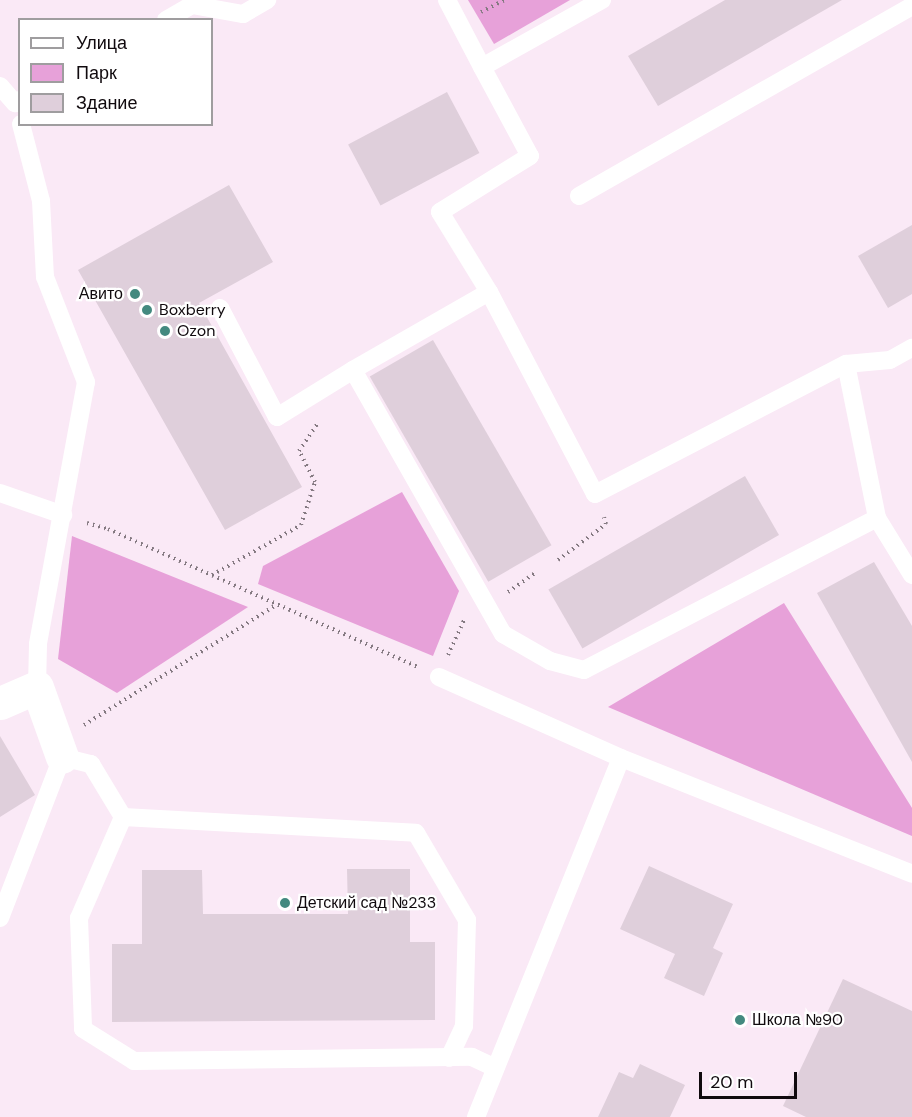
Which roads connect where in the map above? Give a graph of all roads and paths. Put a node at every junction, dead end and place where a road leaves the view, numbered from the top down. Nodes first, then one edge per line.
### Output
1 (267, 0) edge
2 (447, 0) edge
3 (602, 0) edge
4 (912, 6) edge
5 (169, 18) edge
6 (483, 68) junction
7 (0, 86) edge
8 (18, 108) edge
9 (22, 126) edge
10 (579, 196) dead end
11 (489, 292) junction
12 (219, 308) dead end
13 (912, 348) edge
14 (846, 364) junction
15 (353, 370) junction
16 (323, 415) dead end
17 (0, 493) edge
18 (596, 494) junction
19 (63, 515) junction
20 (877, 518) junction
21 (558, 560) dead end
22 (537, 572) dead end
23 (212, 575) junction
24 (912, 575) edge
25 (482, 599) junction
26 (277, 605) junction
27 (439, 676) junction
28 (37, 687) junction
29 (0, 703) edge
30 (58, 750) junction
31 (621, 758) junction
32 (123, 817) junction
33 (912, 874) edge
34 (7, 884) edge
35 (0, 918) edge
36 (448, 1058) junction
37 (496, 1068) junction
38 (476, 1117) edge

1 - 5 lane
2 - 6 lane
3 - 6 lane
4 - 10 lane
6 - 11 lane
7 - 8 lane
9 - 19 lane
11 - 15 lane
11 - 18 lane
12 - 15 lane
13 - 14 lane
14 - 18 lane
14 - 20 lane
15 - 25 lane
16 - 23 path
17 - 19 lane
18 - 21 path
19 - 23 path
19 - 28 lane
20 - 24 lane
20 - 25 lane
22 - 25 path
23 - 26 path
25 - 27 path
26 - 27 path
26 - 30 path
27 - 31 lane
28 - 29 street
28 - 30 street
30 - 32 lane
30 - 34 lane
31 - 33 lane
31 - 37 lane
32 - 36 lane
32 - 36 lane
34 - 35 lane
36 - 37 lane
37 - 38 lane

